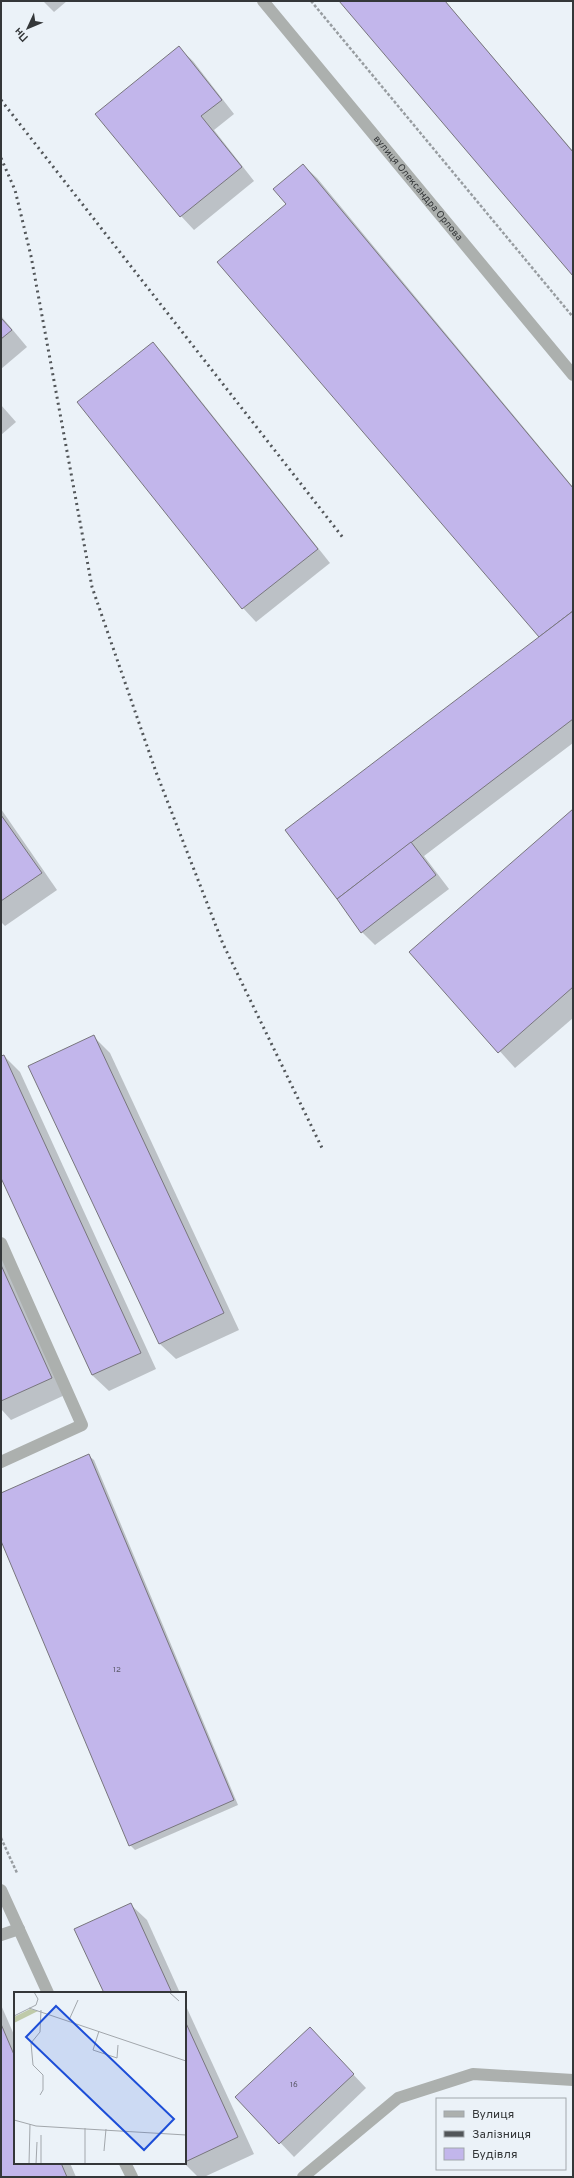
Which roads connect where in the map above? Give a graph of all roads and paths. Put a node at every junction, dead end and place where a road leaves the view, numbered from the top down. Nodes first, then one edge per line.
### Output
1 (263, 1) edge
2 (311, 1) edge
3 (573, 317) edge
4 (573, 375) edge
5 (1, 1243) edge
6 (1, 1462) edge
7 (1, 1890) edge
8 (19, 1929) junction
9 (1, 1935) edge
10 (48, 1992) edge
11 (573, 2080) edge
12 (126, 2164) edge
13 (132, 2177) edge
14 (303, 2177) edge

1 - 4 street, вулиця Олександра Орлова
2 - 3 path
5 - 6 street
7 - 8 street
8 - 9 street
8 - 10 street
11 - 14 street
12 - 13 street

